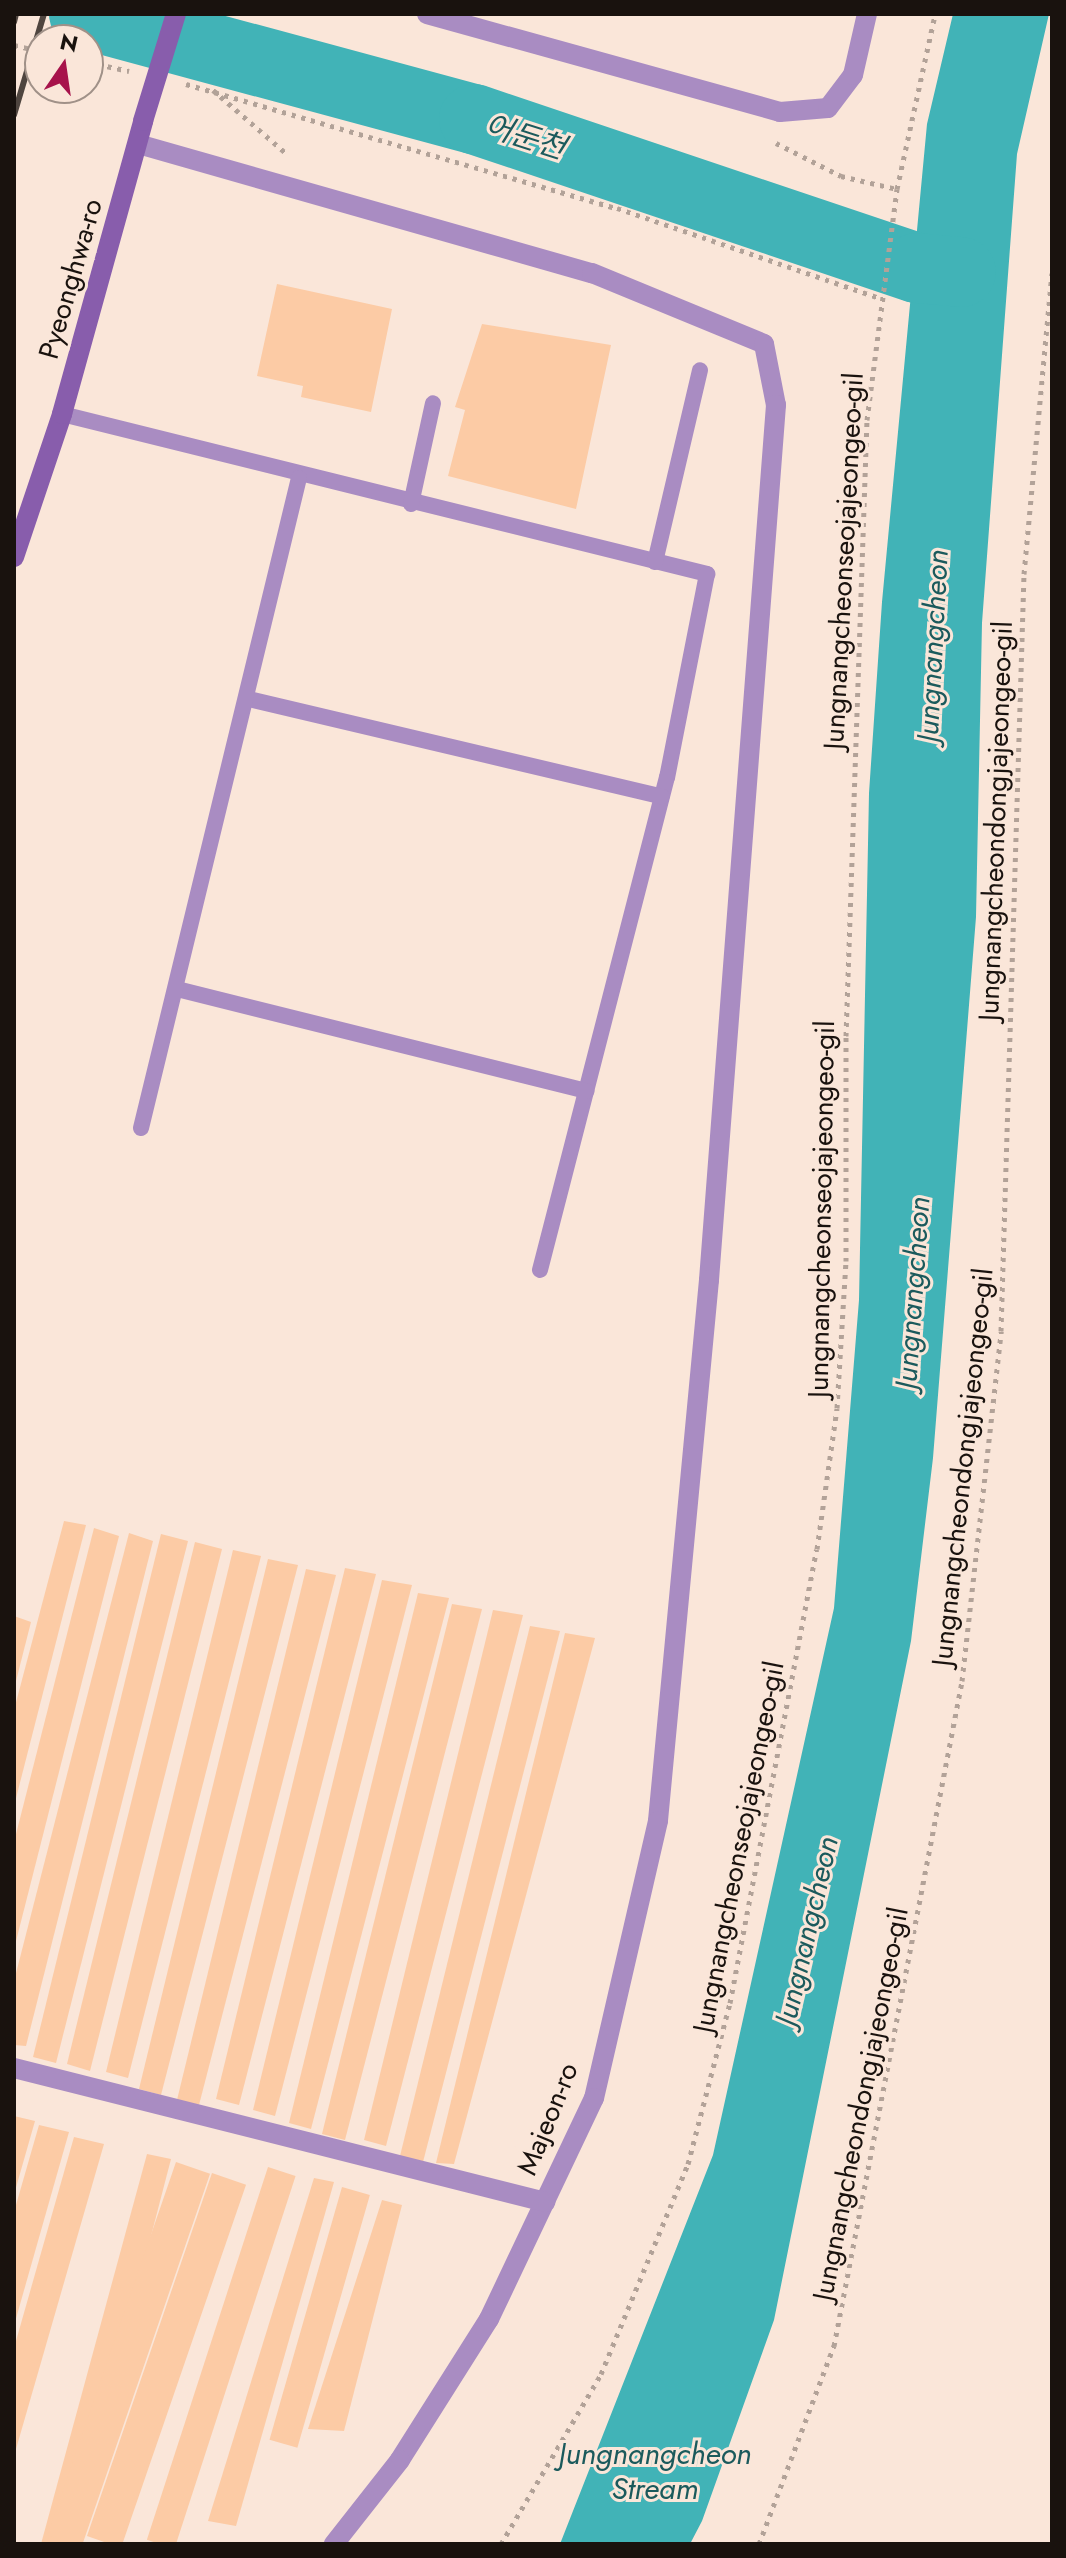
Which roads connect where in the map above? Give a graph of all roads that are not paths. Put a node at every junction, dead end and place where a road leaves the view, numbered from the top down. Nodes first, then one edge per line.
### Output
1 (176, 14) edge
2 (427, 14) edge
3 (867, 14) edge
4 (138, 144) junction
5 (700, 370) dead end
6 (433, 403) dead end
7 (62, 414) junction
8 (299, 478) junction
9 (411, 504) junction
10 (14, 557) edge
11 (655, 562) junction
12 (249, 699) junction
13 (662, 797) junction
14 (177, 989) junction
15 (586, 1091) junction
16 (141, 1128) dead end
17 (540, 1270) dead end
18 (14, 2068) edge
19 (545, 2202) junction
20 (334, 2544) edge

1 - 4 main road, Pyeonghwa-ro, bridge
2 - 3 street
4 - 7 main road, Pyeonghwa-ro
4 - 19 street, Majeon-ro
5 - 11 lane
6 - 9 lane
7 - 8 lane
7 - 10 main road, Pyeonghwa-ro
8 - 9 lane
8 - 12 lane
9 - 11 lane
11 - 13 lane
12 - 13 lane
12 - 14 lane
13 - 15 lane
14 - 15 lane
14 - 16 lane
15 - 17 lane
18 - 19 street
19 - 20 street, Majeon-ro

